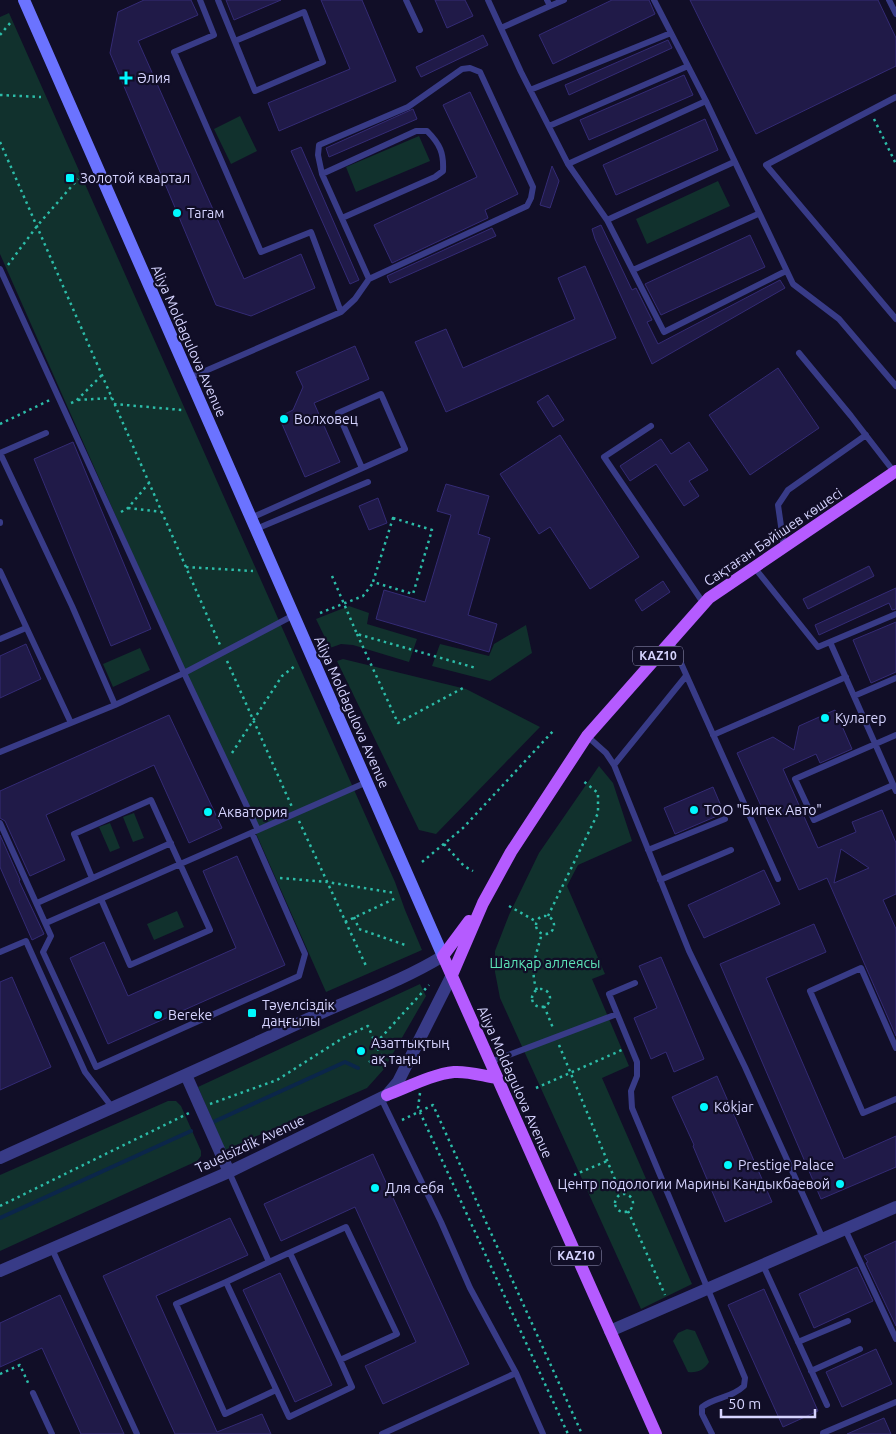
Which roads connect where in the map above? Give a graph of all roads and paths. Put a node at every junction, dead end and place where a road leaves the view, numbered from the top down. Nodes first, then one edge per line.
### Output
1 (24, 0) edge
2 (200, 0) edge
3 (218, 0) edge
4 (406, 0) edge
5 (488, 0) edge
6 (564, 0) edge
7 (654, 0) edge
8 (889, 0) edge
9 (549, 3) edge
10 (896, 14) edge
11 (11, 22) dead end
12 (501, 28) junction
13 (420, 30) dead end
14 (671, 33) junction
15 (0, 35) edge
16 (235, 41) junction
17 (688, 66) junction
18 (530, 90) junction
19 (0, 95) edge
20 (41, 97) dead end
21 (896, 98) edge
22 (706, 101) junction
23 (870, 111) junction
24 (549, 126) junction
25 (0, 142) edge
26 (734, 162) junction
27 (568, 164) junction
28 (896, 164) edge
29 (322, 174) junction
30 (78, 179) dead end
31 (758, 214) junction
32 (342, 218) junction
33 (607, 220) junction
34 (37, 226) junction
35 (633, 270) junction
36 (1, 271) edge
37 (786, 271) junction
38 (369, 279) junction
39 (341, 312) junction
40 (896, 318) edge
41 (799, 353) dead end
42 (102, 376) junction
43 (189, 378) junction
44 (896, 386) edge
45 (58, 396) junction
46 (112, 398) junction
47 (76, 400) junction
48 (114, 404) junction
49 (63, 407) junction
50 (182, 410) dead end
51 (0, 424) edge
52 (651, 426) dead end
53 (46, 433) dead end
54 (866, 435) junction
55 (362, 468) junction
56 (895, 472) edge
57 (368, 482) dead end
58 (149, 483) junction
59 (128, 508) junction
60 (162, 512) junction
61 (113, 516) junction
62 (254, 524) junction
63 (784, 547) junction
64 (186, 567) junction
65 (754, 567) junction
66 (0, 570) edge
67 (253, 571) dead end
68 (332, 576) dead end
69 (373, 582) junction
70 (344, 604) junction
71 (704, 604) junction
72 (320, 613) dead end
73 (896, 614) edge
74 (294, 615) junction
75 (26, 628) junction
76 (357, 634) junction
77 (0, 639) edge
78 (671, 641) junction
79 (830, 642) junction
80 (224, 652) junction
81 (295, 666) dead end
82 (476, 668) dead end
83 (184, 673) junction
84 (686, 676) junction
85 (846, 678) junction
86 (896, 678) edge
87 (462, 688) dead end
88 (854, 696) junction
89 (115, 704) junction
90 (253, 719) junction
91 (71, 723) junction
92 (555, 729) dead end
93 (713, 735) junction
94 (896, 735) edge
95 (587, 736) junction
96 (875, 744) junction
97 (0, 752) edge
98 (226, 762) junction
99 (614, 765) junction
100 (582, 780) dead end
101 (367, 782) junction
102 (895, 788) edge
103 (296, 814) junction
104 (725, 819) dead end
105 (0, 823) edge
106 (255, 832) junction
107 (171, 843) junction
108 (444, 844) junction
109 (648, 850) junction
110 (731, 850) dead end
111 (422, 862) dead end
112 (181, 864) junction
113 (473, 871) dead end
114 (271, 877) junction
115 (92, 878) junction
116 (778, 879) dead end
117 (660, 880) junction
118 (327, 882) junction
119 (395, 893) dead end
120 (396, 898) dead end
121 (101, 899) junction
122 (37, 903) junction
123 (483, 903) junction
124 (509, 906) dead end
125 (548, 916) junction
126 (354, 917) junction
127 (345, 922) junction
128 (537, 922) junction
129 (46, 923) junction
130 (542, 934) junction
131 (408, 946) dead end
132 (0, 952) edge
133 (443, 956) junction
134 (366, 968) dead end
135 (452, 975) junction
136 (635, 983) dead end
137 (429, 985) dead end
138 (537, 990) junction
139 (544, 1006) junction
140 (617, 1014) junction
141 (556, 1037) junction
142 (375, 1043) dead end
143 (630, 1046) junction
144 (896, 1048) edge
145 (490, 1062) junction
146 (96, 1067) junction
147 (85, 1072) junction
148 (571, 1072) junction
149 (186, 1075) junction
150 (497, 1078) junction
151 (422, 1082) junction
152 (536, 1088) dead end
153 (384, 1096) junction
154 (896, 1099) edge
155 (112, 1107) junction
156 (419, 1112) junction
157 (394, 1123) junction
158 (0, 1158) edge
159 (607, 1161) junction
160 (229, 1172) junction
161 (574, 1175) dead end
162 (621, 1194) junction
163 (896, 1207) edge
164 (628, 1211) junction
165 (845, 1229) junction
166 (823, 1239) junction
167 (52, 1249) junction
168 (290, 1253) junction
169 (269, 1262) junction
170 (763, 1265) junction
171 (0, 1271) edge
172 (226, 1282) junction
173 (707, 1289) junction
174 (669, 1305) junction
175 (848, 1321) dead end
176 (610, 1331) junction
177 (896, 1339) edge
178 (798, 1342) junction
179 (860, 1349) dead end
180 (340, 1360) junction
181 (811, 1371) junction
182 (0, 1374) edge
183 (516, 1374) junction
184 (276, 1390) junction
185 (33, 1393) joint
186 (896, 1402) edge
187 (827, 1406) dead end
188 (52, 1434) edge
189 (137, 1434) edge
190 (382, 1434) edge
191 (543, 1434) edge
192 (568, 1434) edge
193 (582, 1434) edge
194 (656, 1434) edge
195 (712, 1434) edge
196 (824, 1434) edge

1 - 43 main road, Aliya Moldagulova Avenue
2 - 39 lane
3 - 16 lane
4 - 13 lane
5 - 12 lane
6 - 9 lane
7 - 14 lane
8 - 10 lane
9 - 12 lane
11 - 15 path
12 - 18 lane
14 - 17 lane
14 - 18 lane
16 - 16 lane
17 - 22 lane
17 - 24 lane
18 - 24 lane
19 - 20 path
21 - 23 lane
22 - 26 lane
22 - 27 lane
23 - 28 path
23 - 40 lane
24 - 27 lane
25 - 34 path
26 - 31 lane
26 - 33 lane
27 - 33 lane
29 - 32 lane
29 - 32 lane
29 - 38 lane
30 - 34 path
31 - 35 lane
31 - 37 lane
32 - 38 lane
33 - 35 lane
34 - 36 path
34 - 42 path
35 - 37 lane
36 - 45 lane
37 - 44 lane
38 - 39 lane
39 - 43 lane
41 - 54 lane
42 - 46 path
42 - 47 path
43 - 62 main road, Aliya Moldagulova Avenue
45 - 49 lane
45 - 51 path
46 - 47 path
46 - 48 path
47 - 49 path
48 - 50 path
48 - 58 path
49 - 61 lane
52 - 71 lane
53 - 89 lane
54 - 56 lane
54 - 63 lane
55 - 55 lane
55 - 62 lane
56 - 63 main road, Сақтаған Бәйішев көшесі / KAZ10
57 - 62 lane
58 - 59 path
58 - 60 path
59 - 60 path
59 - 61 path
60 - 64 path
61 - 83 lane
62 - 74 main road, Aliya Moldagulova Avenue
63 - 65 main road, Сақтаған Бәйішев көшесі / KAZ10
64 - 67 path
64 - 80 path
65 - 71 main road, Сақтаған Бәйішев көшесі / KAZ10
65 - 79 lane
66 - 75 lane
68 - 70 path
69 - 69 path
69 - 70 path
70 - 72 path
70 - 76 path
71 - 78 main road, Сақтаған Бәйішев көшесі / KAZ10
73 - 79 lane
74 - 80 lane
74 - 101 main road, Aliya Moldagulova Avenue
75 - 77 lane
75 - 91 lane
76 - 82 path
76 - 87 path
78 - 84 lane
78 - 95 main road, Сақтаған Бәйішев көшесі / KAZ10
79 - 85 lane
80 - 83 lane
80 - 90 path
81 - 90 path
83 - 89 lane
83 - 98 lane
84 - 93 lane
84 - 99 lane
85 - 88 lane
85 - 93 lane
86 - 88 lane
88 - 96 lane
89 - 91 lane
90 - 98 path
90 - 103 path
91 - 97 lane
92 - 108 path
93 - 116 lane
94 - 96 lane
95 - 99 lane
95 - 123 main road, Сақтаған Бәйішев көшесі / KAZ10
96 - 102 lane
96 - 102 lane
98 - 106 lane
99 - 109 lane
100 - 125 path
101 - 103 lane
101 - 133 main road, Aliya Moldagulova Avenue
103 - 106 lane
103 - 118 path
104 - 109 lane
105 - 122 lane
106 - 112 lane
106 - 114 lane
107 - 112 lane
107 - 115 lane
107 - 115 lane
108 - 111 path
108 - 113 path
109 - 117 lane
110 - 117 lane
112 - 121 lane
112 - 121 lane
114 - 118 path
114 - 146 lane
115 - 122 lane
117 - 166 lane
118 - 119 path
118 - 127 path
120 - 126 path
121 - 129 lane
122 - 129 lane
123 - 133 main road, Сақтаған Бәйішев көшесі / KAZ10
123 - 135 main road, Сақтаған Бәйішев көшесі / KAZ10
124 - 128 path
125 - 128 path
125 - 130 path
126 - 127 path
126 - 131 path
127 - 134 path
128 - 130 path
129 - 146 lane
130 - 138 path
132 - 147 lane
133 - 135 main road, Aliya Moldagulova Avenue / KAZ10
133 - 149 street
135 - 145 main road, Aliya Moldagulova Avenue / KAZ10
135 - 153 street, Tauelsizdik Avenue
136 - 140 lane
137 - 142 path
138 - 139 path
138 - 139 path
139 - 141 path
140 - 141 lane
140 - 143 lane
141 - 145 lane
141 - 148 path
143 - 148 path
143 - 173 lane
144 - 154 lane
145 - 150 main road, Aliya Moldagulova Avenue / KAZ10
146 - 147 lane
147 - 155 lane
148 - 152 path
148 - 159 path
149 - 155 street
149 - 160 street
150 - 151 main road
150 - 176 main road, Aliya Moldagulova Avenue / KAZ10
151 - 153 main road
151 - 156 path
153 - 157 lane
153 - 160 street, Tauelsizdik Avenue
155 - 158 street
156 - 157 path
156 - 192 path
156 - 193 path
157 - 183 lane
159 - 161 path
159 - 162 path
160 - 167 street, Tauelsizdik Avenue
160 - 169 lane
162 - 164 path
162 - 164 path
163 - 165 street
164 - 174 path
165 - 166 street
165 - 177 lane
166 - 170 street
167 - 171 street, Tauelsizdik Avenue
167 - 189 lane
168 - 169 lane
168 - 180 lane
168 - 180 lane
169 - 172 lane
170 - 173 street
170 - 178 lane
172 - 184 lane
172 - 184 lane
173 - 174 street
173 - 195 lane
174 - 176 street
175 - 178 lane
176 - 194 main road, Aliya Moldagulova Avenue / KAZ10
178 - 181 lane
179 - 181 lane
180 - 184 lane
181 - 187 lane
182 - 185 path
183 - 190 lane
183 - 191 lane
185 - 188 lane
186 - 196 lane

